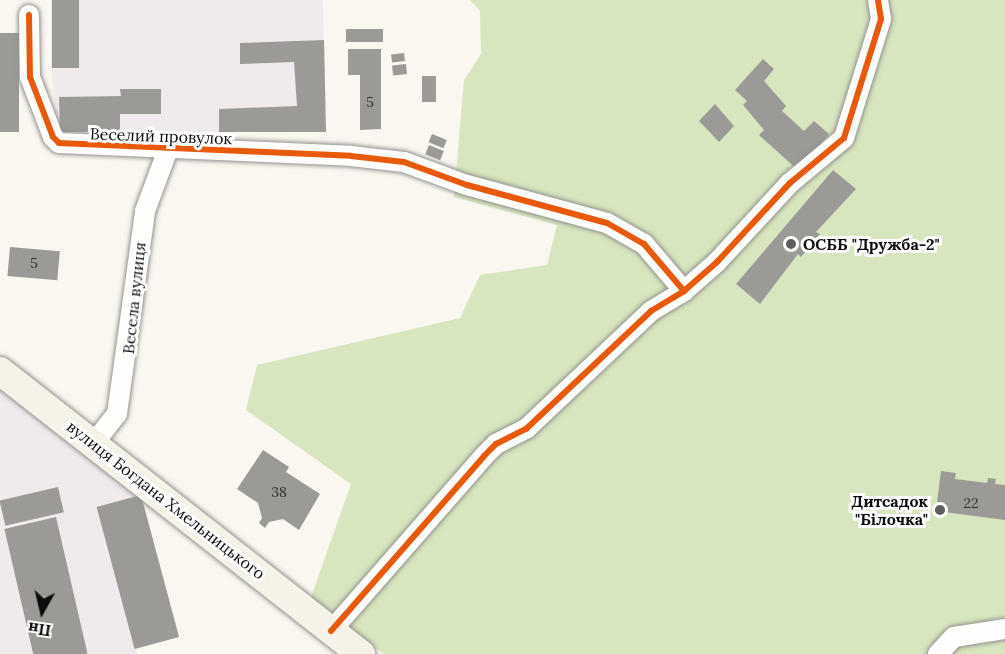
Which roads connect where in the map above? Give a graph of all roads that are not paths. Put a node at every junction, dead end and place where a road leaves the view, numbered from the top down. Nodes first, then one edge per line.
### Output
1 (878, 0) edge
2 (29, 15) dead end
3 (168, 149) junction
4 (684, 291) junction
5 (0, 370) edge
6 (94, 443) junction
7 (1005, 629) edge
8 (331, 632) junction
9 (361, 654) edge
10 (938, 654) edge

1 - 4 street
2 - 3 street, Веселий провулок
3 - 4 street, Веселий провулок
3 - 6 street, Весела вулиця
4 - 8 street
5 - 6 street, вулиця Богдана Хмельницького
6 - 8 street, вулиця Богдана Хмельницького
7 - 10 street
8 - 9 street, вулиця Богдана Хмельницького

